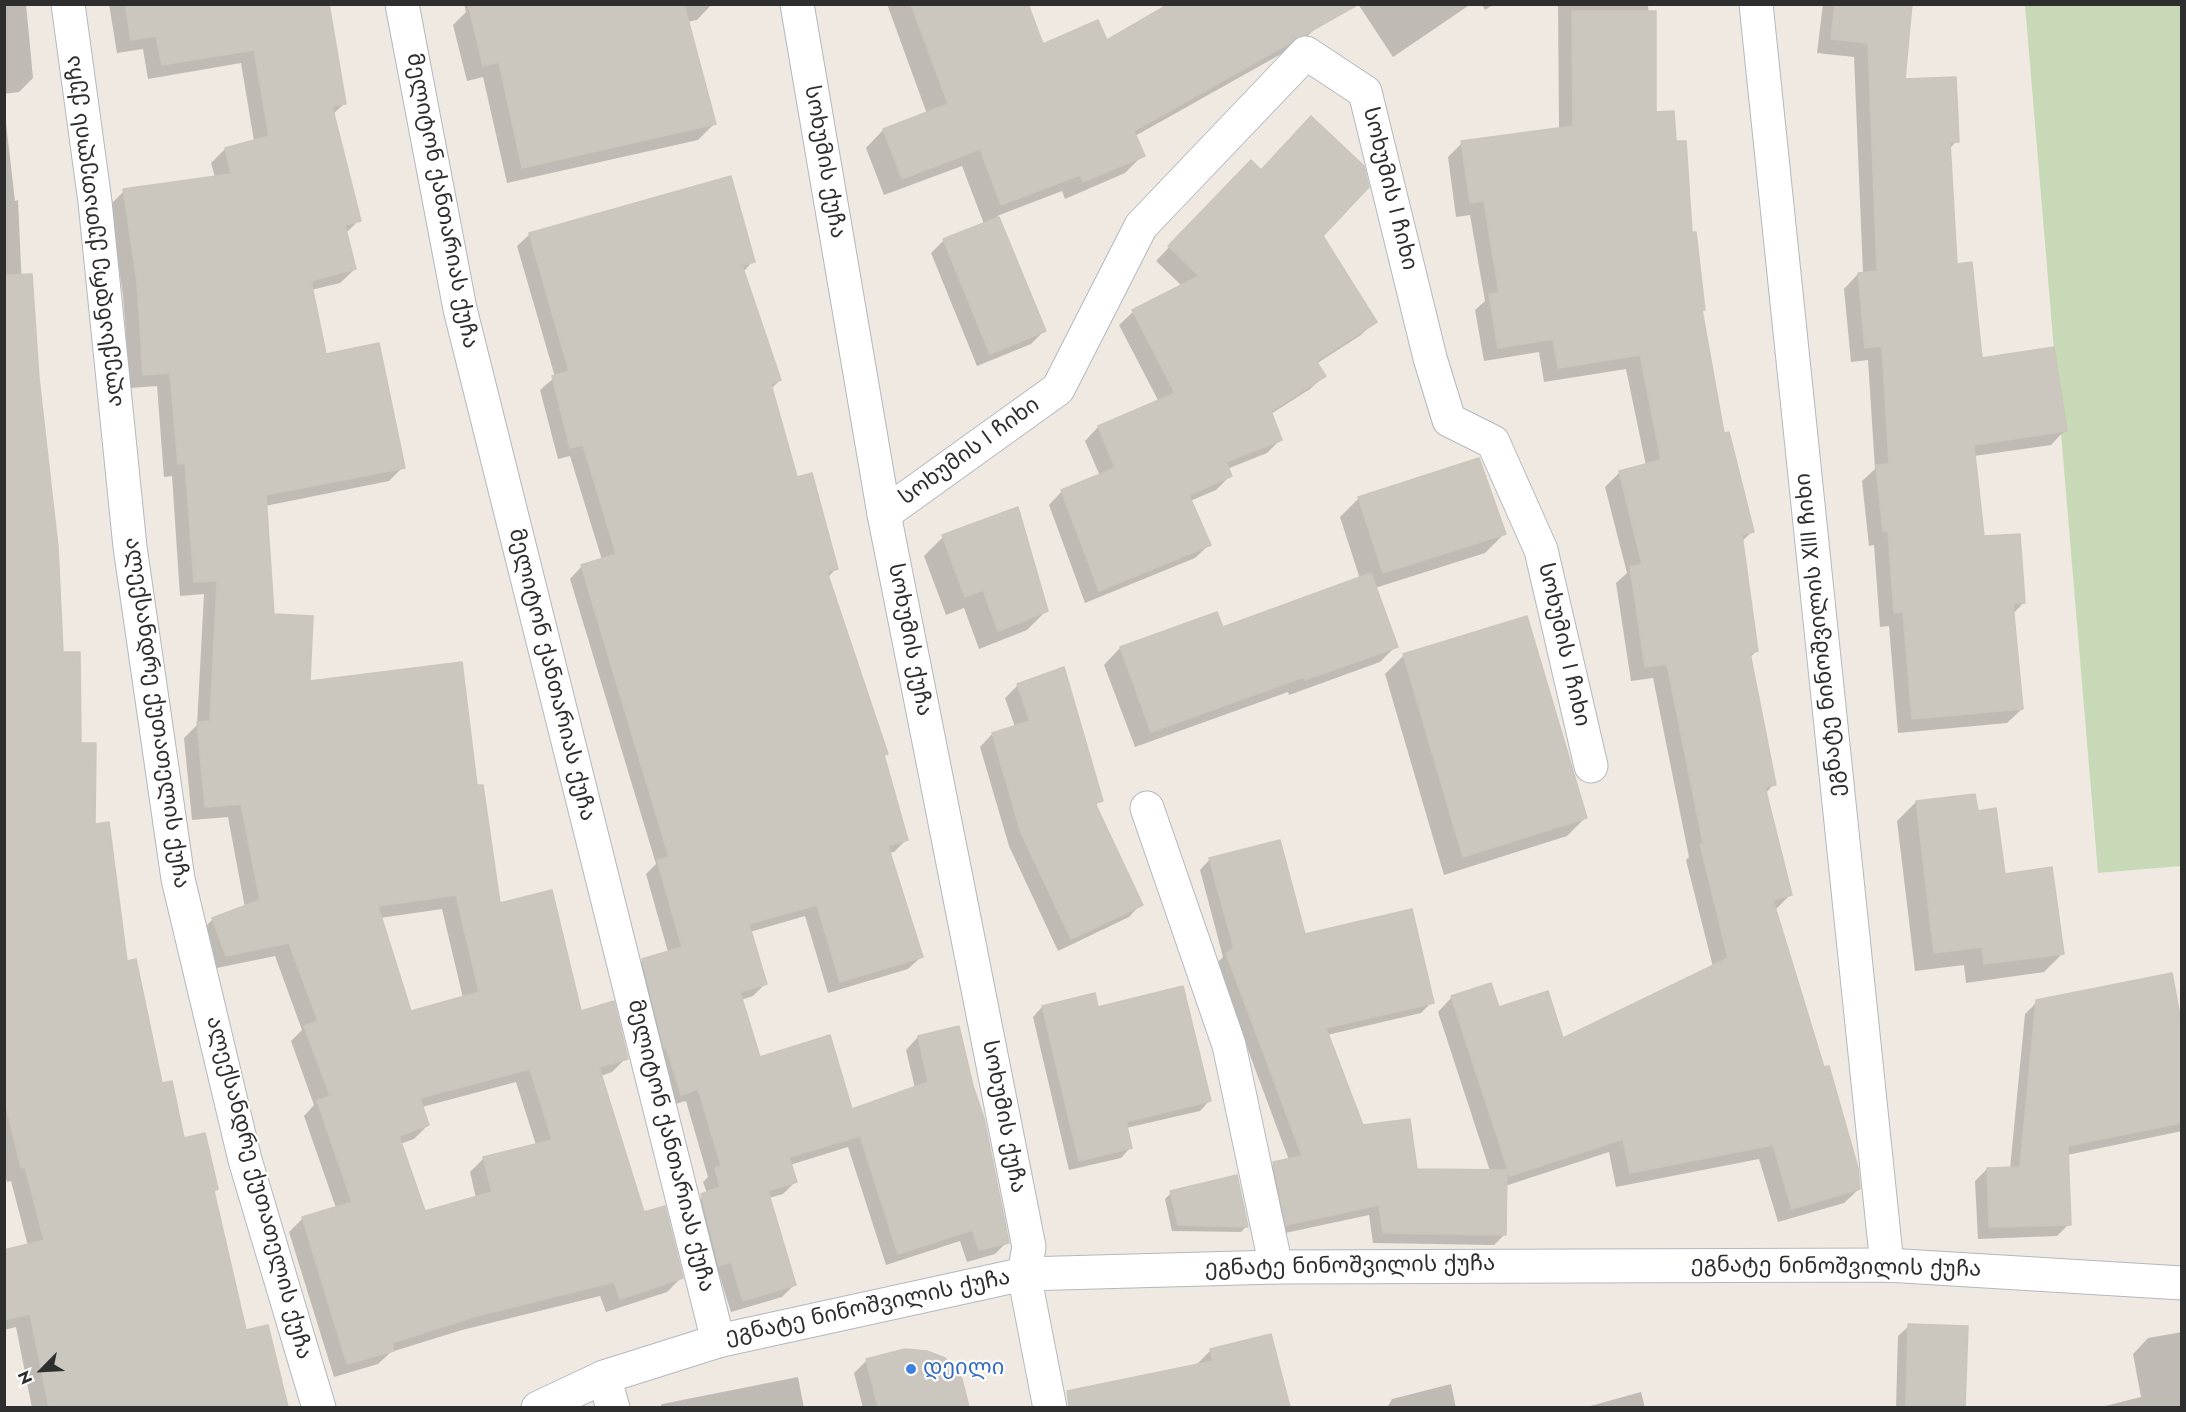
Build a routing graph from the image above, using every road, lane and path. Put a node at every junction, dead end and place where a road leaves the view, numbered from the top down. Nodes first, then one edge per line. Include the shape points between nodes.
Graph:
1 (68, 4) edge
2 (402, 4) edge
3 (797, 4) edge
4 (1756, 4) edge
5 (884, 514) junction
6 (1591, 766) dead end
7 (1148, 808) dead end
8 (1887, 1265) junction
9 (1276, 1267) junction
10 (1024, 1274) junction
11 (2181, 1283) edge
12 (718, 1341) junction
13 (608, 1392) edge
14 (319, 1407) edge
15 (538, 1407) edge
16 (1050, 1407) edge

1 - 14 street, ალექსანდრე ქუთათელის ქუჩა via 95,202 130,547 178,879 245,1160
2 - 12 street, მელიტონ ქანთარიას ქუჩა via 460,309
3 - 5 street, სოხუმის ქუჩა
4 - 8 street, ეგნატე ნინოშვილის XIII ჩიხი
5 - 6 street, სოხუმის I ჩიხი via 1058,389 1141,226 1306,52 1365,92 1430,358 1449,420 1493,442 1541,550
5 - 10 street, სოხუმის ქუჩა via 1029,1247
7 - 9 street via 1230,1044
8 - 9 street, ეგნატე ნინოშვილის ქუჩა
8 - 11 street, ეგნატე ნინოშვილის ქუჩა
9 - 10 street, ეგნატე ნინოშვილის ქუჩა
10 - 12 street, ეგნატე ნინოშვილის ქუჩა
10 - 16 street, სოხუმის ქუჩა
12 - 13 street, ეგნატე ნინოშვილის ქუჩა
13 - 15 street, ეგნატე ნინოშვილის ქუჩა

